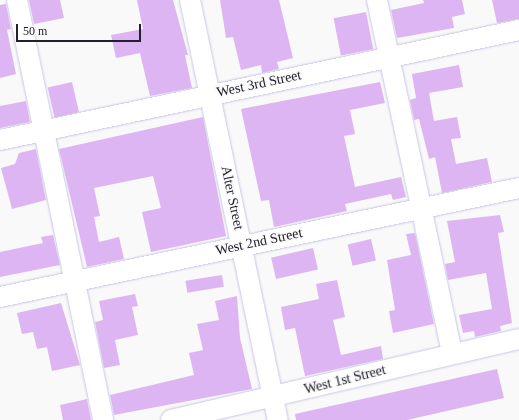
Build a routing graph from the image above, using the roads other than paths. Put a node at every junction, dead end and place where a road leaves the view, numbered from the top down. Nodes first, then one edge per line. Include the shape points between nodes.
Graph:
1 (17, 0) edge
2 (190, 0) edge
3 (377, 0) edge
4 (519, 30) edge
5 (389, 57) junction
6 (210, 95) junction
7 (45, 130) junction
8 (0, 140) edge
9 (519, 188) edge
10 (421, 208) junction
11 (242, 246) junction
12 (77, 281) junction
13 (0, 297) edge
14 (519, 339) edge
15 (452, 353) junction
16 (273, 397) junction
17 (103, 420) edge
18 (171, 420) edge
19 (278, 420) edge

1 - 7 street
2 - 6 street, Alter Street
3 - 5 street
4 - 5 street, West 3rd Street
5 - 6 street, West 3rd Street
5 - 10 street
6 - 7 street, West 3rd Street
6 - 11 street, Alter Street
7 - 8 street, West 3rd Street
7 - 12 street
9 - 10 street, West 2nd Street
10 - 11 street, West 2nd Street
10 - 15 street
11 - 12 street, West 2nd Street
11 - 16 street, Alter Street
12 - 13 street, West 2nd Street
12 - 17 street
14 - 15 street, West 1st Street
15 - 16 street, West 1st Street
16 - 18 street, West 1st Street
16 - 19 street, Alter Street

